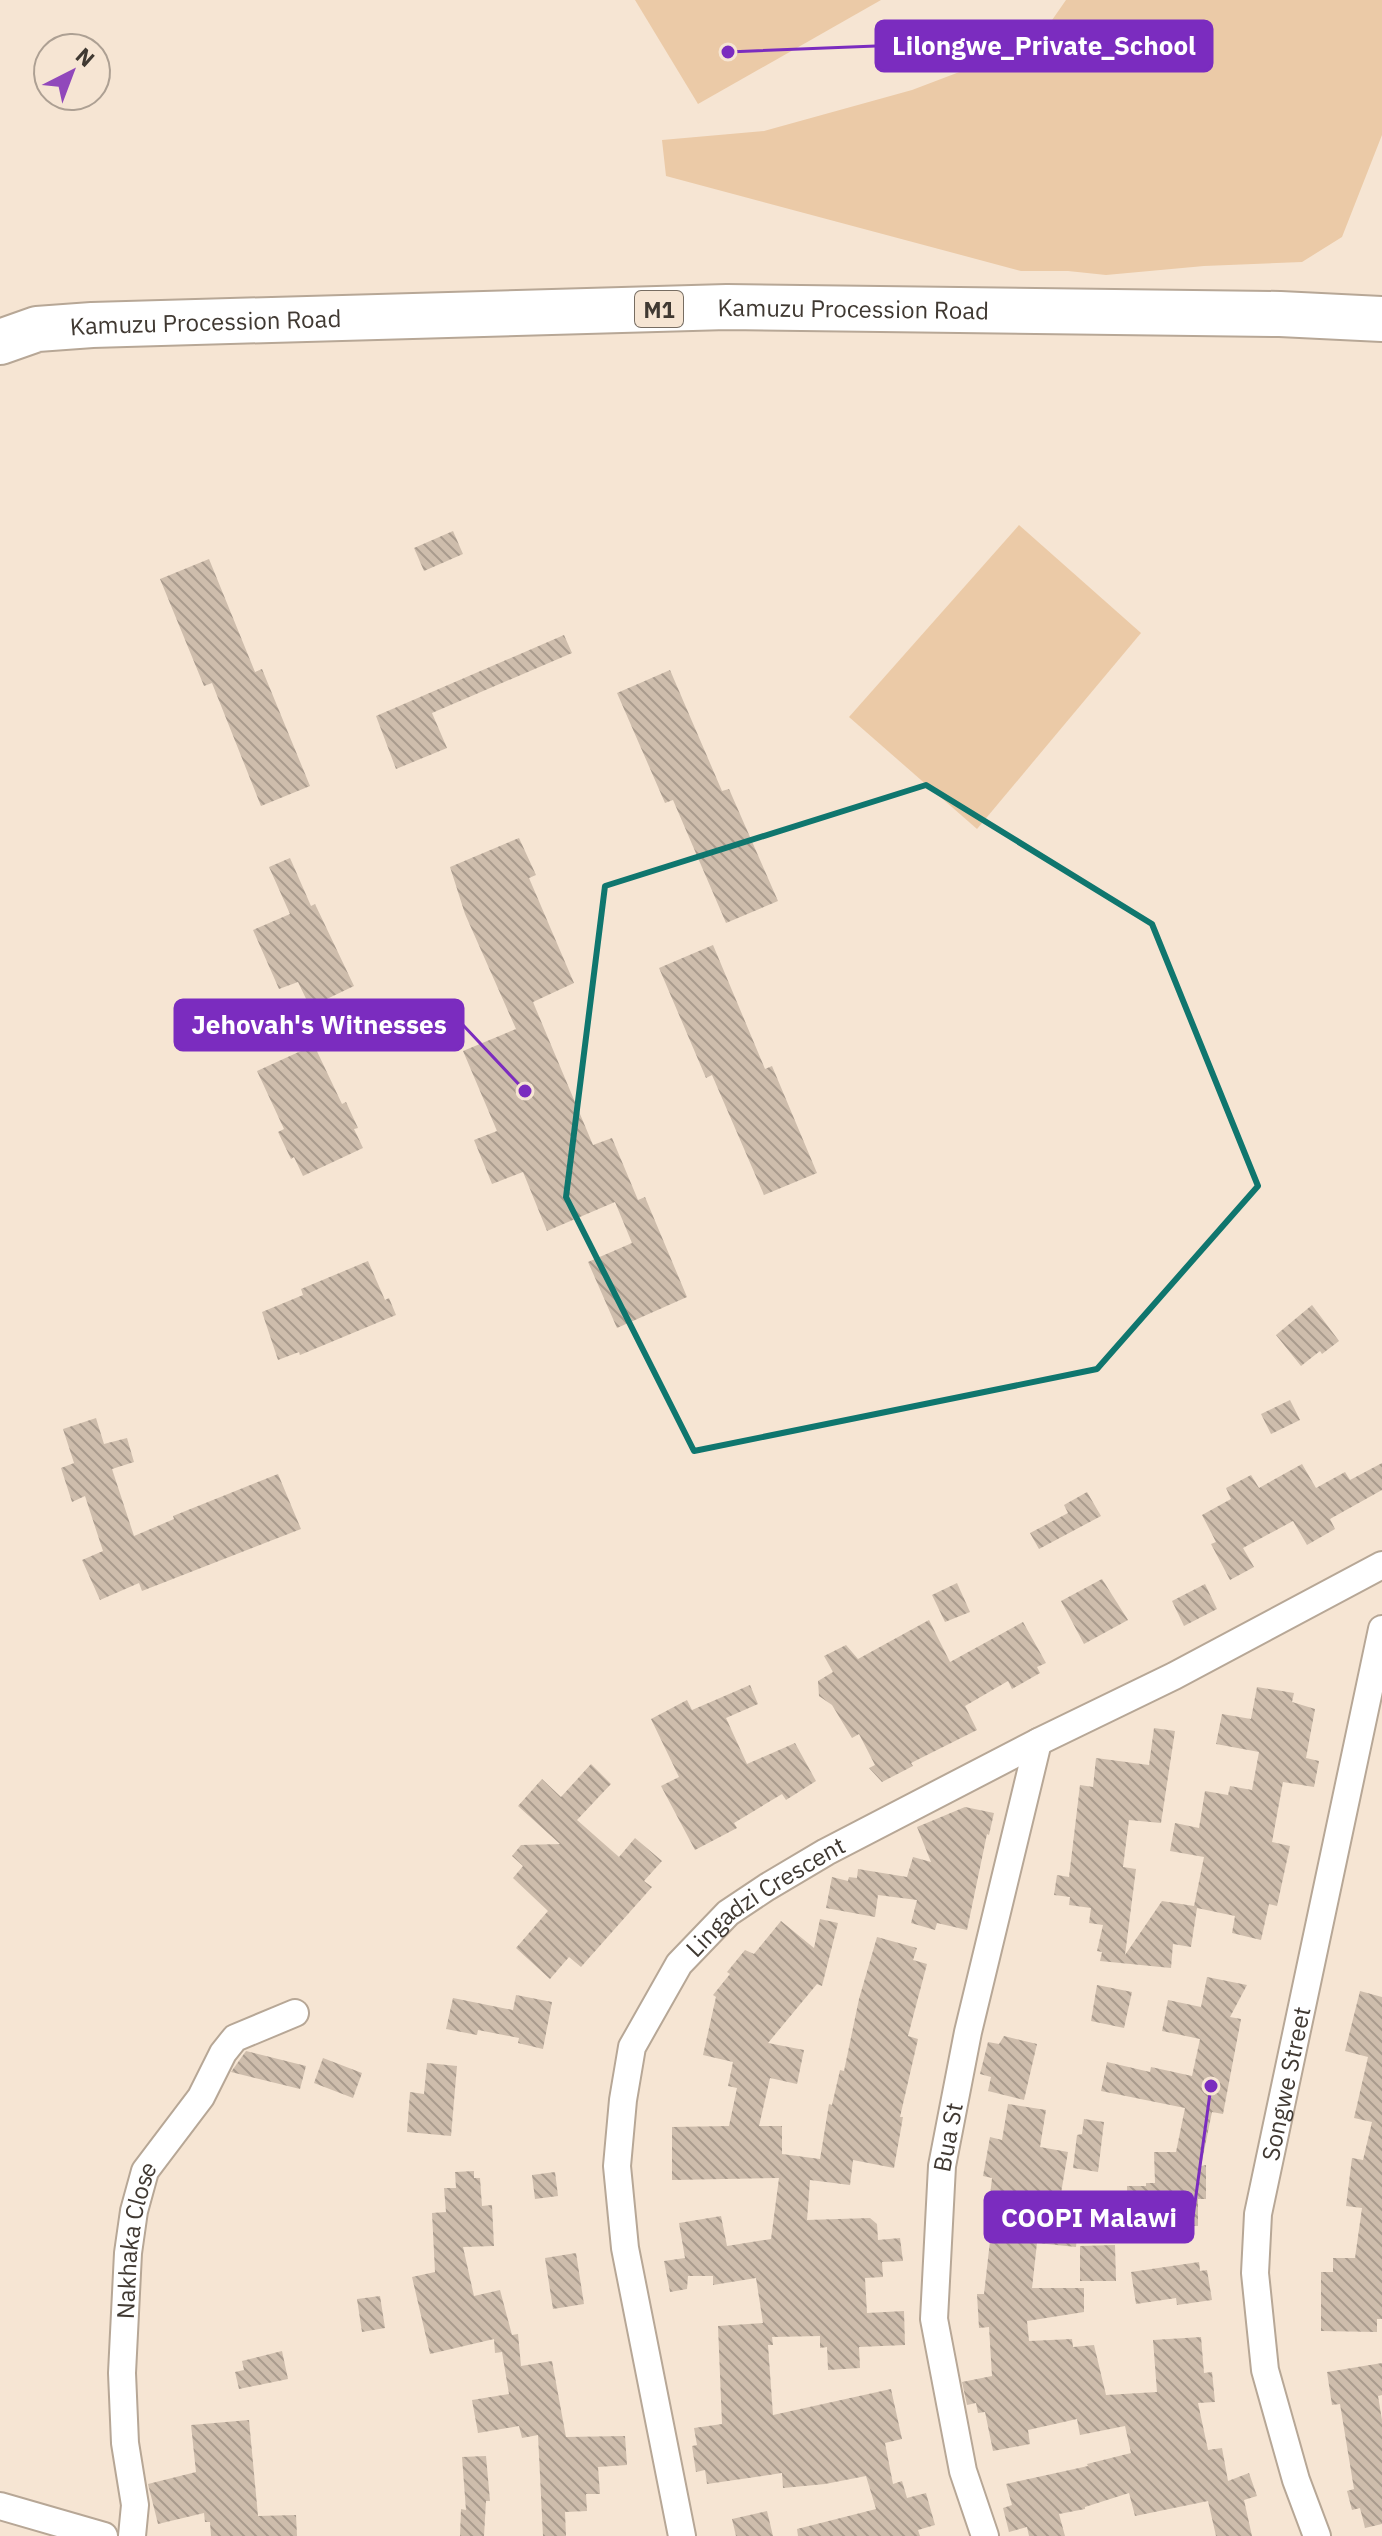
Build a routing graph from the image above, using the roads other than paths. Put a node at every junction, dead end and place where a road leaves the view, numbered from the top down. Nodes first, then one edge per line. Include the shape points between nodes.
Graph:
1 (1382, 319) edge
2 (12, 330) edge
3 (1382, 1565) edge
4 (1382, 1629) edge
5 (1038, 1742) junction
6 (295, 2013) dead end
7 (0, 2506) edge
8 (104, 2536) edge
9 (132, 2536) edge
10 (682, 2536) edge
11 (985, 2536) edge
12 (1317, 2536) edge

1 - 2 highway, Kamuzu Procession Road / M1 via 727,307
3 - 5 street, Lingadzi Crescent
4 - 12 street, Songwe Street via 1258,2214 1255,2273 1265,2370
5 - 10 street, Lingadzi Crescent via 853,1837 728,1913 679,1964 632,2047 617,2166 625,2248
5 - 11 street, Bua St via 968,2032 942,2166 934,2319 963,2471
6 - 9 street, Nakhaka Close via 235,2038 201,2097 145,2171 128,2253 122,2373 135,2505
7 - 8 street

